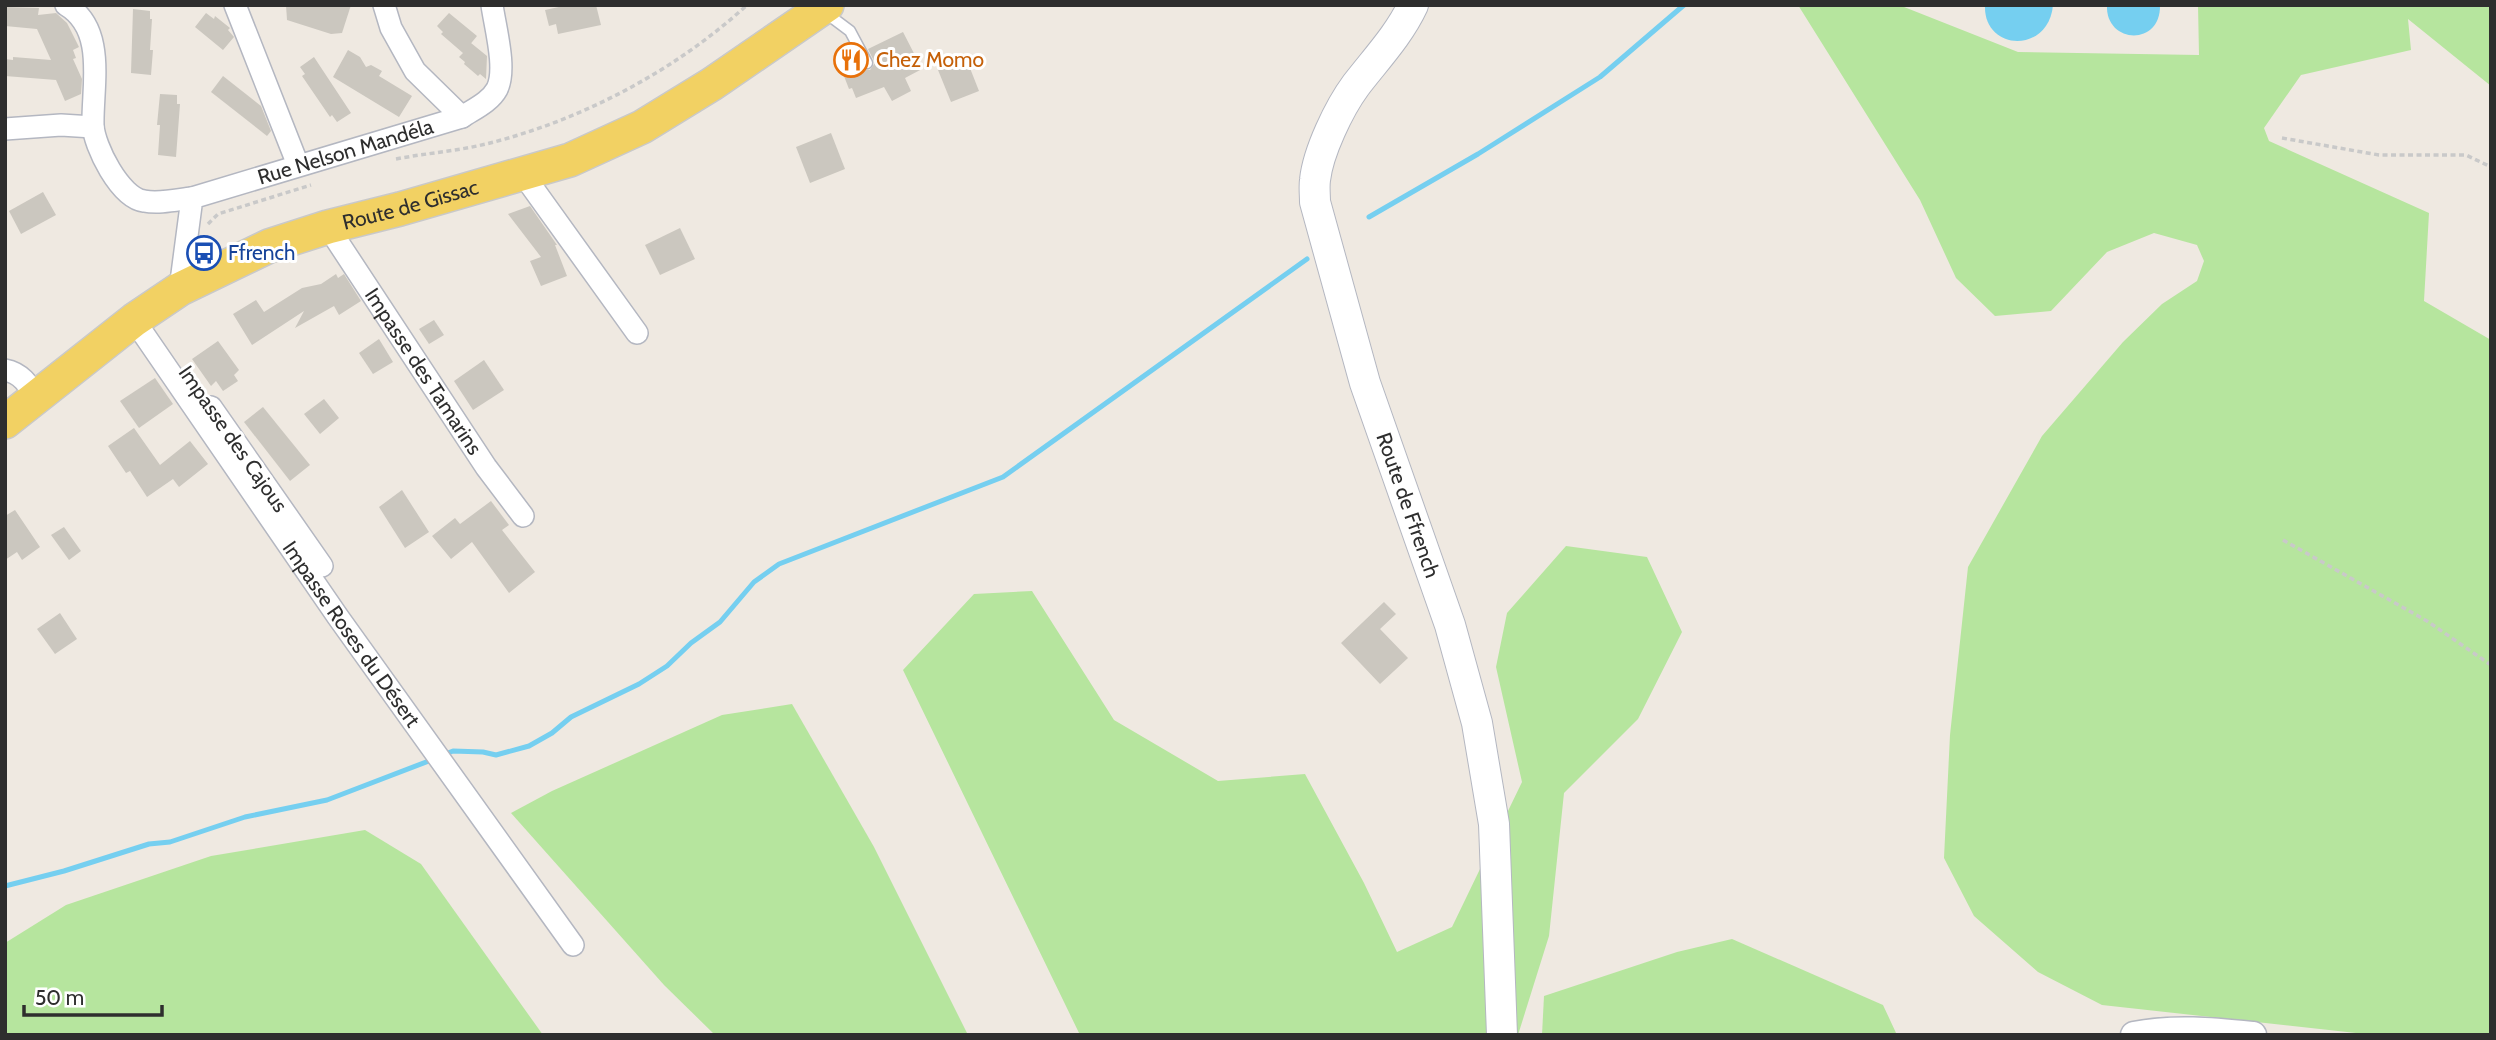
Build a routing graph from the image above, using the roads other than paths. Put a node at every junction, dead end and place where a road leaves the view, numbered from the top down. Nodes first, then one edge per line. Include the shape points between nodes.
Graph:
1 (66, 5) edge
2 (235, 5) edge
3 (384, 5) edge
4 (492, 5) edge
5 (1413, 5) edge
6 (824, 7) edge
7 (867, 63) dead end
8 (462, 117) junction
9 (93, 127) junction
10 (5, 129) edge
11 (298, 165) junction
12 (522, 173) junction
13 (192, 198) junction
14 (328, 226) junction
15 (180, 289) junction
16 (139, 317) junction
17 (637, 333) dead end
18 (5, 370) edge
19 (36, 397) junction
20 (5, 422) edge
21 (523, 516) dead end
22 (322, 566) dead end
23 (573, 945) dead end
24 (1502, 1035) edge
25 (2134, 1035) edge
26 (2253, 1035) edge

1 - 9 street via 84,23 94,51
2 - 11 street
3 - 8 street via 415,72
4 - 8 street, Rue Nelson Mandéla via 498,88
5 - 24 main road, Route de Ffrench via 1345,103 1320,157 1315,202 1365,383 1450,625 1477,723 1494,824
6 - 7 lane via 850,31
6 - 12 main road, Route de Gissac via 642,127 570,160
8 - 11 street, Rue Nelson Mandéla
9 - 10 street
9 - 13 street, Rue Nelson Mandéla via 120,187 130,195 142,201
11 - 13 street, Rue Nelson Mandéla
12 - 14 main road, Route de Gissac
12 - 17 street
13 - 15 street
14 - 15 main road, Route de Gissac via 269,246
14 - 21 street, Impasse des Tamarins
15 - 16 main road, Route de Gissac
16 - 19 main road, Route de Gissac
16 - 22 street, Impasse des Cajous
16 - 23 street, Impasse Roses du Désert via 338,617
18 - 19 street via 28,383
19 - 20 main road, Route de Gissac
25 - 26 street via 2156,1030

